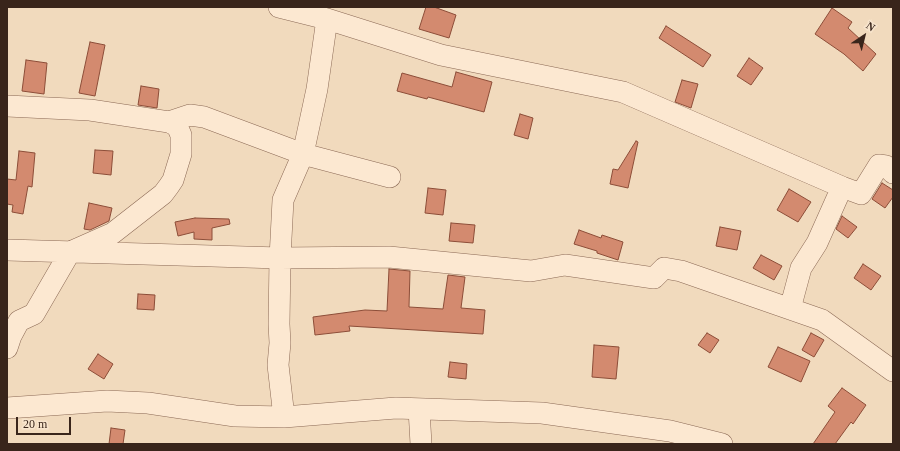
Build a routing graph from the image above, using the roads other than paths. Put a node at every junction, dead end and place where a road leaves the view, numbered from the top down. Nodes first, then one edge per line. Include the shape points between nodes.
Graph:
1 (279, 7) edge
2 (327, 19) junction
3 (7, 106) edge
4 (168, 122) junction
5 (303, 154) junction
6 (893, 173) edge
7 (390, 177) dead end
8 (842, 187) junction
9 (7, 250) edge
10 (70, 252) junction
11 (280, 258) junction
12 (790, 309) junction
13 (7, 348) edge
14 (893, 371) edge
15 (7, 408) edge
16 (419, 409) junction
17 (284, 417) junction
18 (421, 444) edge
19 (722, 444) edge

1 - 2 street
2 - 5 street via 317,89
2 - 8 street via 441,56 623,92
3 - 4 street via 90,110
4 - 5 street via 190,115 204,117
4 - 10 street via 177,126 181,134 181,154 170,186 113,233
5 - 7 street
5 - 11 street via 283,200
6 - 8 street via 886,166 878,165 861,194
8 - 12 street via 817,243 801,268
9 - 10 street
10 - 11 street
10 - 13 street via 34,314 19,321
11 - 12 street via 389,256 531,271 565,264 654,278 664,268 681,271
11 - 17 street via 278,365
12 - 14 street via 828,323
15 - 17 street via 114,402 148,403 235,416
16 - 17 street via 396,408
16 - 18 street
16 - 19 street via 542,413 670,431

